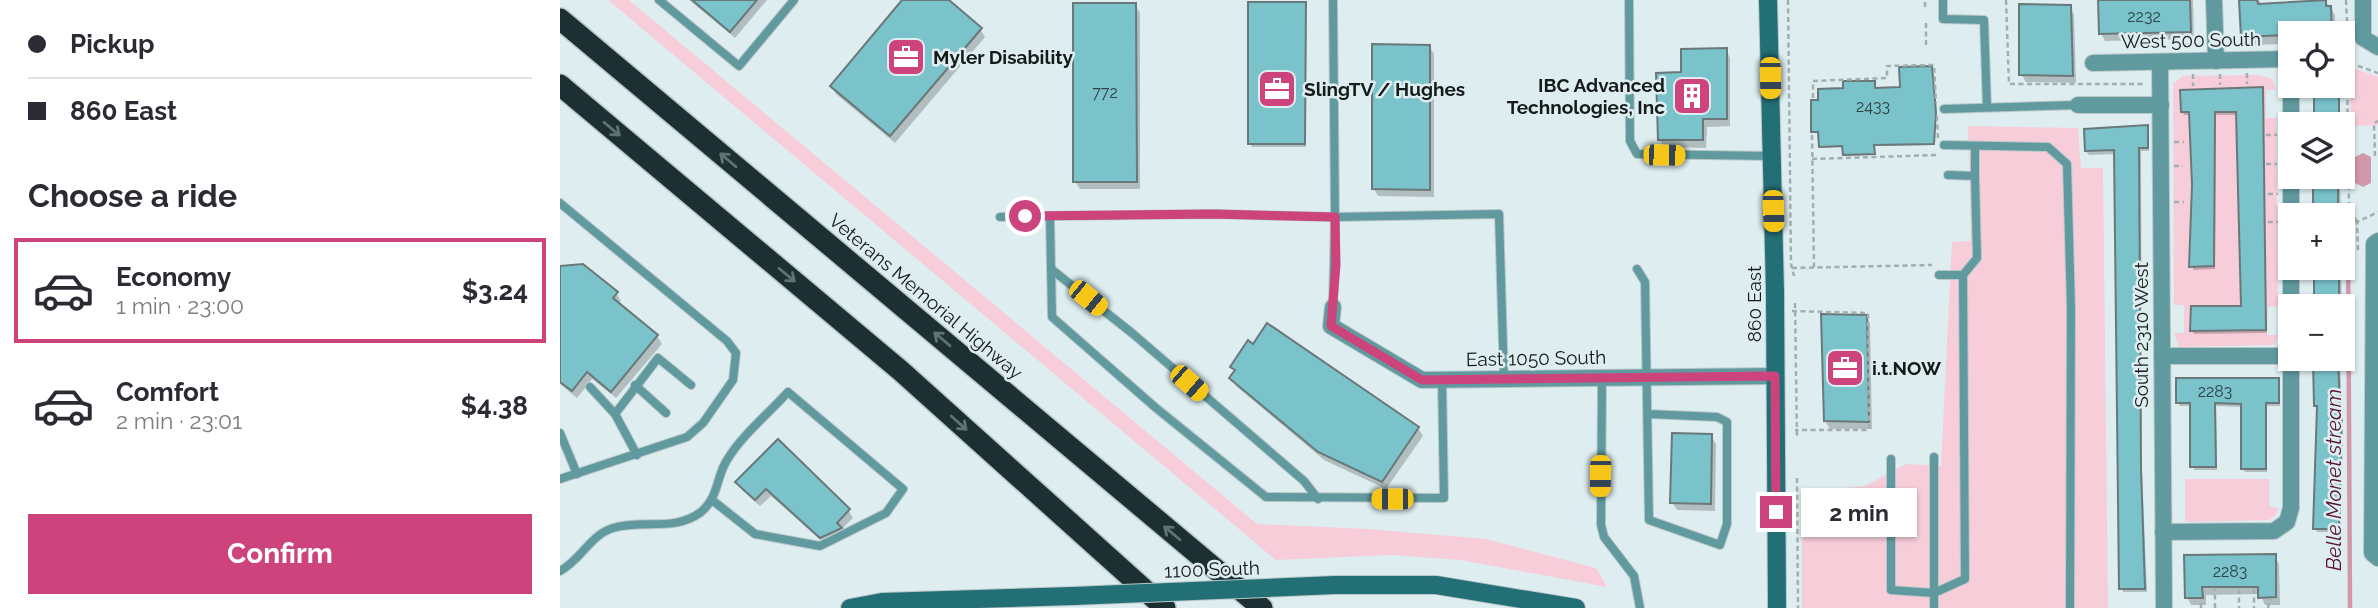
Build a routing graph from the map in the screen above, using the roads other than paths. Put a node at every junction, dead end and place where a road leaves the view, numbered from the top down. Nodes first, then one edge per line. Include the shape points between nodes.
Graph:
1 (659, 0) edge
2 (794, 0) edge
3 (1333, 0) edge
4 (1629, 0) edge
5 (1768, 0) edge
6 (1943, 0) edge
7 (2214, 0) edge
8 (2363, 0) edge
9 (560, 19) edge
10 (2378, 47) edge
11 (2278, 60) edge
12 (2160, 62) junction
13 (2093, 63) dead end
14 (2218, 67) junction
15 (560, 85) edge
16 (2291, 98) edge
17 (2078, 105) joint
18 (2161, 105) junction
19 (1940, 106) road end
20 (1987, 107) junction
21 (1941, 143) road end
22 (1975, 147) junction
23 (1772, 156) junction
24 (1948, 174) dead end
25 (1975, 176) junction
26 (560, 202) edge
27 (1050, 216) junction
28 (1000, 217) dead end
29 (1335, 217) junction
30 (2378, 242) edge
31 (1051, 269) junction
32 (1637, 269) dead end
33 (1939, 275) dead end
34 (1962, 275) junction
35 (2290, 294) edge
36 (2376, 299) edge
37 (1333, 307) joint
38 (2376, 348) edge
39 (2162, 356) junction
40 (2278, 356) edge
41 (2290, 371) edge
42 (1775, 376) junction
43 (1647, 378) junction
44 (1602, 379) junction
45 (1442, 380) junction
46 (1504, 380) junction
47 (635, 385) junction
48 (691, 386) dead end
49 (590, 387) dead end
50 (666, 413) dead end
51 (615, 414) junction
52 (1648, 414) junction
53 (560, 433) edge
54 (637, 455) junction
55 (1934, 457) dead end
56 (1891, 459) dead end
57 (577, 474) junction
58 (560, 479) edge
59 (1318, 499) junction
60 (712, 500) junction
61 (2164, 532) junction
62 (2378, 558) edge
63 (560, 571) edge
64 (1934, 593) junction
65 (850, 608) edge
66 (1165, 608) edge
67 (1262, 608) edge
68 (1576, 608) edge
69 (1640, 608) edge
70 (1777, 608) edge
71 (1934, 608) edge
72 (2070, 608) edge
73 (2164, 608) edge

1 - 2 lane via 739,66
3 - 29 lane
4 - 23 lane via 1630,141 1637,154
5 - 23 street, 860 East
6 - 20 lane via 1944,19 1984,20
7 - 14 street
8 - 10 street via 2363,38
67 -> 9 highway, Veterans Memorial Highway
11 - 14 street, West 500 South
12 - 13 street, West 500 South
12 - 14 street, West 500 South
12 - 18 street, South 2310 West
15 -> 66 highway via 901,371
16 - 35 street
17 - 18 street
17 - 20 lane
18 - 39 street, South 2310 West
19 - 20 lane
21 - 22 lane
22 - 25 lane
22 - 72 lane via 2048,147 2067,163
23 - 42 street, 860 East
24 - 25 lane
25 - 34 lane via 1977,258
26 - 54 lane via 736,353 733,380 703,424 687,437
27 - 28 lane
27 - 29 lane
27 - 31 lane
29 - 37 lane
29 - 46 lane via 1499,214
30 - 36 street via 2374,244
31 - 59 lane via 1163,359 1304,481
31 - 59 lane via 1052,317 1156,408 1266,498
32 - 43 lane via 1645,282
33 - 34 lane
34 - 64 lane via 1965,579
36 - 38 street
37 - 45 street, East 1050 South via 1331,326 1422,380
38 - 62 street via 2372,552
39 - 40 street
39 - 61 street, South 2310 West
41 - 61 street via 2291,509 2287,522 2274,531
42 - 43 street, East 1050 South
42 - 70 street, 860 East
43 - 44 street, East 1050 South
43 - 52 lane
44 - 46 street, East 1050 South
44 - 69 lane via 1601,525 1604,537 1634,576
45 - 46 street, East 1050 South
45 - 59 lane via 1444,498
47 - 48 lane via 658,358
47 - 50 lane
47 - 51 lane
49 - 51 lane
51 - 54 lane
52 - 52 lane via 1648,520 1720,545 1727,524 1727,422 1717,417
53 - 57 lane
54 - 57 lane
55 - 64 lane
56 - 64 lane via 1891,590
57 - 58 lane
60 - 60 lane via 726,461 788,392 903,489 886,513 820,547 755,534
60 - 63 lane via 677,524 610,529 596,536 575,563
61 - 73 street, South 2310 West
64 - 71 lane
65 - 68 street, 1100 South, bridge via 883,602 1436,585

